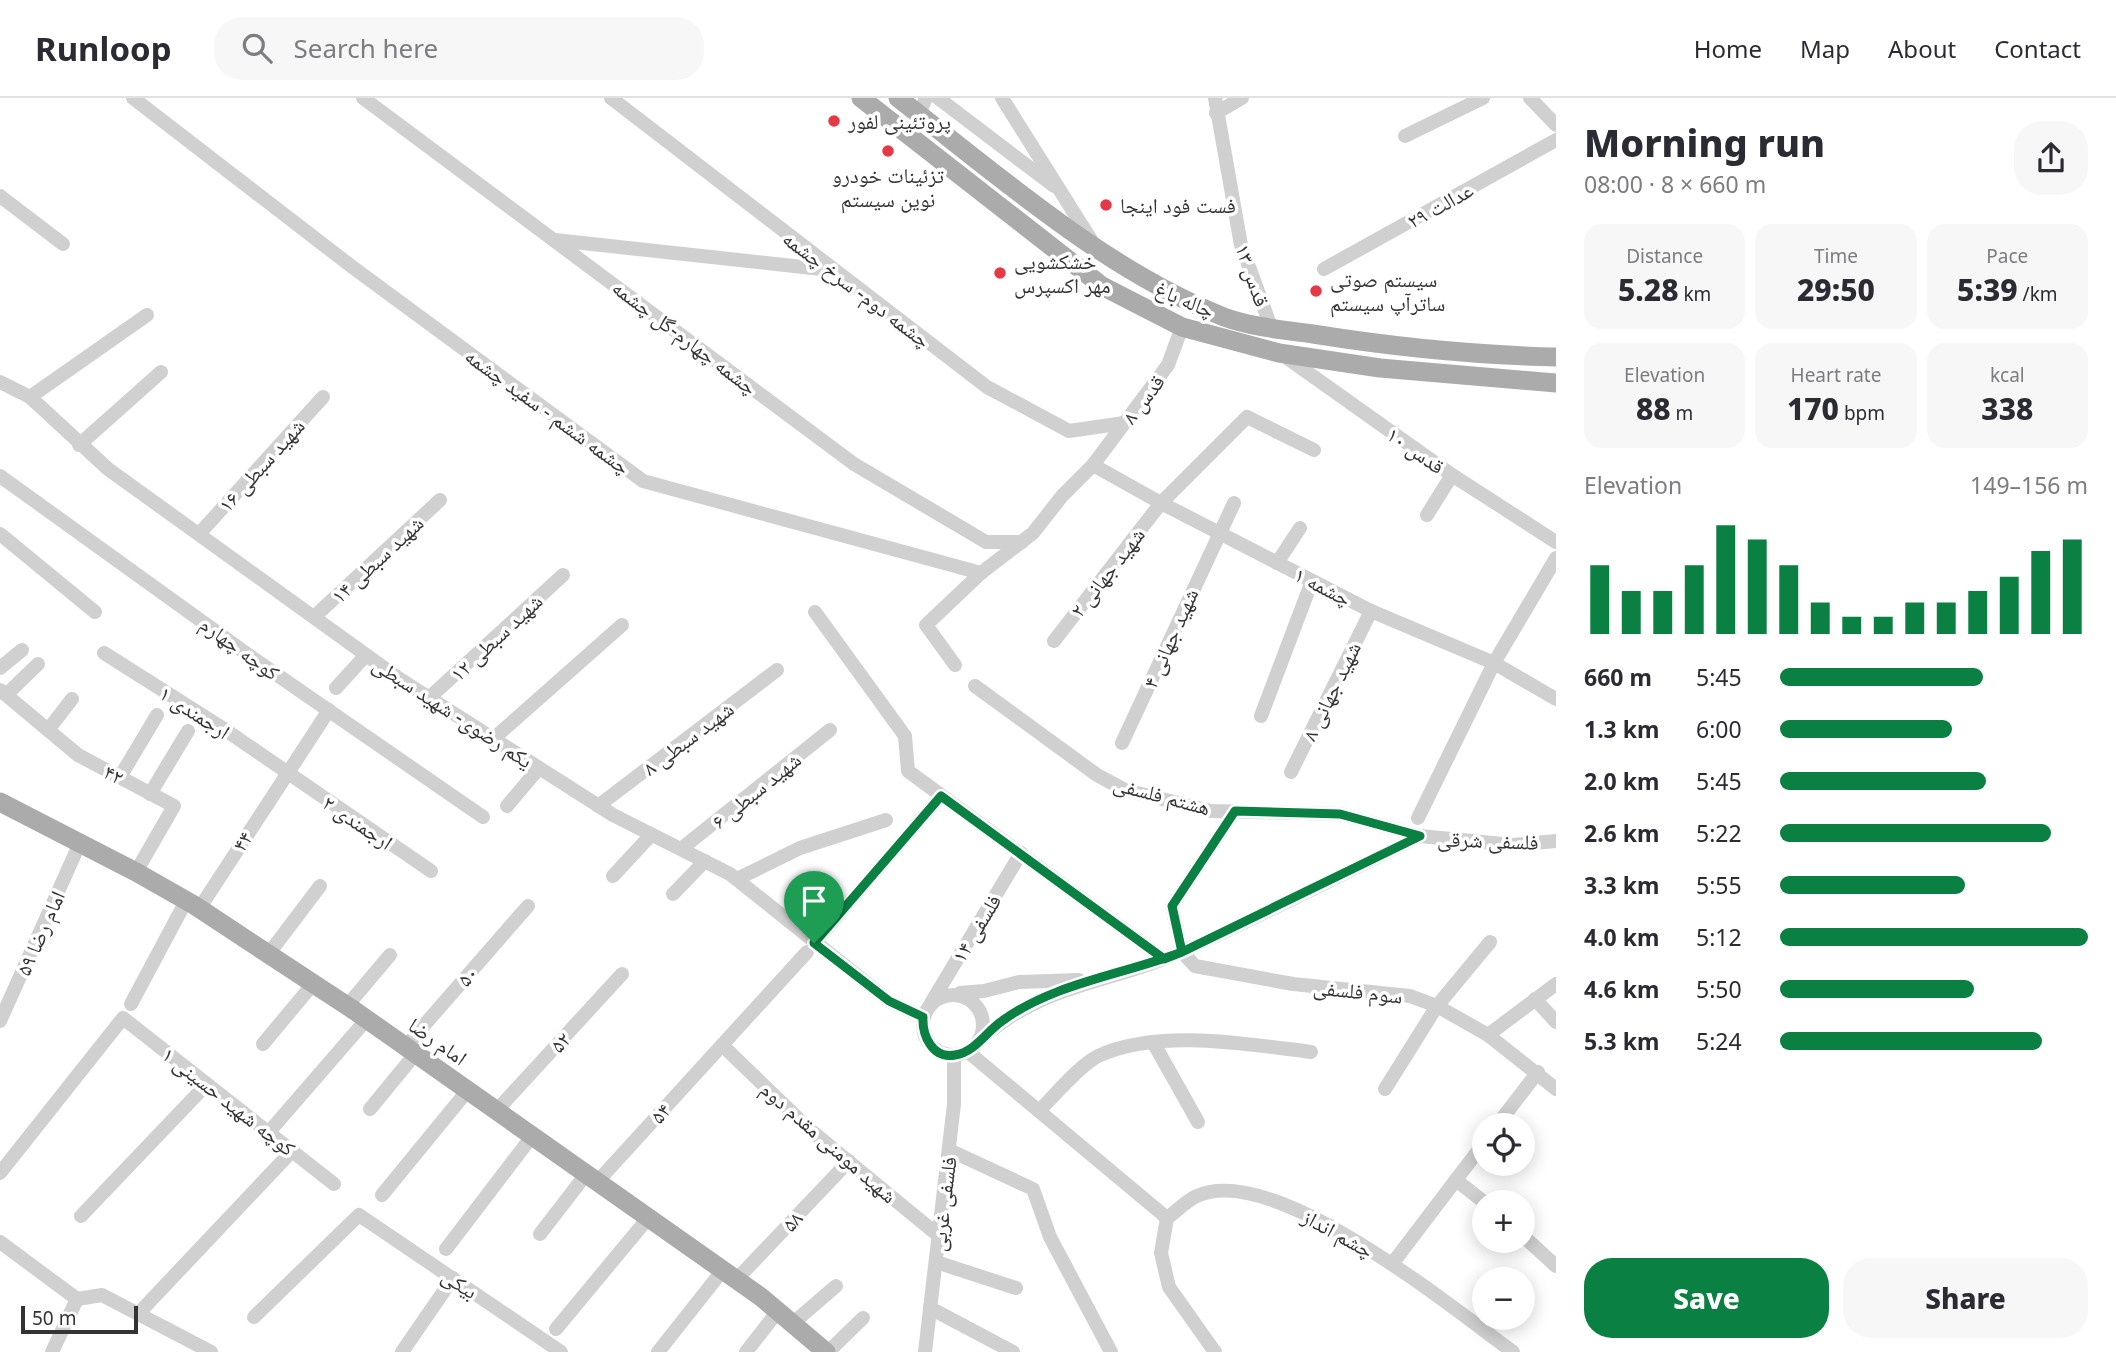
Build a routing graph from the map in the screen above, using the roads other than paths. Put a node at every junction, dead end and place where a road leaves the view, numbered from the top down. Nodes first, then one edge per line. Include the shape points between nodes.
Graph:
1 (133, 98) edge
2 (363, 98) edge
3 (611, 98) edge
4 (861, 98) edge
5 (898, 98) edge
6 (938, 98) edge
7 (1002, 98) edge
8 (1215, 98) edge
9 (1242, 98) edge
10 (1483, 98) edge
11 (1530, 98) edge
12 (922, 106) edge
13 (1216, 113) junction
14 (1556, 125) edge
15 (1405, 136) dead end
16 (1556, 140) edge
17 (1063, 193) junction
18 (0, 196) edge
19 (553, 240) junction
20 (63, 244) dead end
21 (1093, 245) junction
22 (832, 270) junction
23 (1324, 270) dead end
24 (147, 315) dead end
25 (1182, 327) junction
26 (1271, 327) junction
27 (1279, 353) junction
28 (1556, 357) edge
29 (161, 372) dead end
30 (0, 382) edge
31 (1556, 383) edge
32 (30, 397) junction
33 (323, 397) dead end
34 (1124, 423) junction
35 (79, 445) junction
36 (1314, 450) dead end
37 (1093, 465) junction
38 (1452, 475) junction
39 (0, 476) edge
40 (440, 500) dead end
41 (1161, 503) junction
42 (1234, 503) dead end
43 (1427, 515) dead end
44 (1300, 528) dead end
45 (1218, 533) junction
46 (0, 534) edge
47 (198, 534) junction
48 (1022, 542) junction
49 (1556, 542) edge
50 (1556, 558) edge
51 (1277, 563) junction
52 (981, 573) junction
53 (563, 575) dead end
54 (1312, 581) junction
55 (1371, 611) junction
56 (95, 612) dead end
57 (815, 612) dead end
58 (314, 617) junction
59 (622, 625) dead end
60 (1054, 640) dead end
61 (22, 650) dead end
62 (104, 653) dead end
63 (366, 655) junction
64 (1494, 663) junction
65 (38, 664) dead end
66 (955, 665) dead end
67 (0, 668) edge
68 (777, 670) dead end
69 (975, 686) dead end
70 (337, 688) dead end
71 (3, 693) edge
72 (429, 698) junction
73 (72, 699) dead end
74 (1556, 699) edge
75 (329, 709) junction
76 (157, 715) dead end
77 (1261, 716) dead end
78 (48, 730) junction
79 (830, 730) dead end
80 (188, 732) dead end
81 (493, 739) junction
82 (1122, 743) dead end
83 (539, 768) junction
84 (285, 772) junction
85 (1291, 772) dead end
86 (120, 777) junction
87 (150, 793) junction
88 (941, 796) junction
89 (0, 802) edge
90 (507, 806) dead end
91 (598, 806) junction
92 (1235, 811) junction
93 (483, 817) dead end
94 (1418, 818) dead end
95 (886, 820) dead end
96 (650, 835) junction
97 (1420, 836) junction
98 (1556, 841) edge
99 (79, 845) junction
100 (681, 849) junction
101 (1021, 853) junction
102 (705, 861) junction
103 (430, 871) dead end
104 (136, 872) junction
105 (612, 876) dead end
106 (737, 879) junction
107 (320, 886) dead end
108 (673, 894) dead end
109 (192, 905) junction
110 (528, 906) dead end
111 (1490, 942) dead end
112 (810, 948) junction
113 (1182, 952) junction
114 (390, 955) dead end
115 (267, 956) junction
116 (1164, 959) junction
117 (622, 974) dead end
118 (1090, 980) junction
119 (313, 984) junction
120 (1556, 984) edge
121 (951, 994) junction
122 (1535, 999) junction
123 (931, 1003) junction
124 (131, 1004) dead end
125 (347, 1006) junction
126 (1437, 1006) junction
127 (923, 1017) junction
128 (367, 1019) junction
129 (0, 1021) edge
130 (1556, 1022) edge
131 (1488, 1035) junction
132 (980, 1040) junction
133 (1153, 1042) junction
134 (263, 1044) dead end
135 (722, 1045) junction
136 (411, 1050) junction
137 (1311, 1052) dead end
138 (960, 1053) junction
139 (1538, 1072) junction
140 (207, 1084) junction
141 (1385, 1089) dead end
142 (1556, 1089) edge
143 (468, 1090) junction
144 (370, 1109) dead end
145 (497, 1110) junction
146 (1039, 1111) junction
147 (1506, 1113) edge
148 (1198, 1122) dead end
149 (269, 1132) junction
150 (533, 1135) junction
151 (293, 1150) junction
152 (949, 1150) junction
153 (1472, 1159) edge
154 (849, 1161) junction
155 (0, 1173) edge
156 (593, 1177) junction
157 (1456, 1180) junction
158 (334, 1184) dead end
159 (1472, 1193) edge
160 (382, 1195) dead end
161 (81, 1216) dead end
162 (649, 1217) junction
163 (1167, 1218) junction
164 (540, 1234) dead end
165 (939, 1236) junction
166 (0, 1242) edge
167 (1535, 1247) edge
168 (446, 1249) dead end
169 (936, 1262) junction
170 (1392, 1264) junction
171 (1556, 1266) edge
172 (730, 1275) junction
173 (453, 1278) junction
174 (836, 1286) dead end
175 (1016, 1288) dead end
176 (77, 1299) junction
177 (930, 1308) junction
178 (138, 1314) junction
179 (254, 1317) dead end
180 (785, 1317) junction
181 (863, 1318) dead end
182 (556, 1329) dead end
183 (821, 1350) edge
184 (51, 1352) edge
185 (211, 1352) edge
186 (402, 1352) edge
187 (561, 1352) edge
188 (658, 1352) edge
189 (746, 1352) edge
190 (925, 1352) edge
191 (1013, 1352) edge
192 (1111, 1352) edge
193 (1215, 1352) edge
194 (1513, 1352) edge

1 - 52 street, چشمه ششم - سفید چشمه via 643,481
2 - 19 street, چشمه چهارم-گل چشمه
3 - 22 street, چشمه دوم- سرخ چشمه
4 - 25 main road, چاله باغ via 1101,285
5 - 12 main road, چاله باغ
6 - 17 street
7 - 17 street
8 - 13 street, قدس ۱۳
9 - 13 street
10 - 15 street
11 - 14 street
12 - 21 main road, چاله باغ via 1031,202
13 - 26 street, قدس ۱۳ via 1241,245
16 - 23 street, عدالت ۲۹
17 - 21 street
18 - 20 street
19 - 22 street
19 - 48 street, چشمه چهارم-گل چشمه via 854,464 986,542
21 - 26 main road, چاله باغ via 1225,318
22 - 34 street, چشمه دوم- سرخ چشمه via 987,387 1069,431
24 - 32 street
25 - 27 main road, چاله باغ
25 - 34 street, قدس ۸ via 1168,365
26 - 28 main road, چاله باغ via 1383,345
27 - 31 main road, چاله باغ via 1380,368
27 - 38 street, قدس ۱۰
29 - 35 street
30 - 32 street, یکم رضوی- شهید سبطی
32 - 35 street, یکم رضوی- شهید سبطی
33 - 47 street, شهید سبطی ۱۶
34 - 37 street, قدس ۸
35 - 47 street, یکم رضوی- شهید سبطی
36 - 41 street, ۲ شهید جهانی via 1247,417
37 - 41 street, چشمه ۱
37 - 48 street, قدس ۸
38 - 43 street
38 - 49 street, قدس ۱۰
39 - 75 street, کوچه چهارم
40 - 58 street, شهید سبطی ۱۴
41 - 45 street, چشمه ۱
41 - 60 street, ۲ شهید جهانی
42 - 45 street, ۴ شهید جهانی
44 - 51 street
45 - 51 street, چشمه ۱
45 - 82 street, ۴ شهید جهانی
46 - 56 street
47 - 58 street, یکم رضوی- شهید سبطی
48 - 52 street
50 - 64 street
51 - 54 street, چشمه ۱
52 - 66 street via 926,625
53 - 72 street, ۱۲ شهید سبطی
54 - 55 street, چشمه ۱
54 - 77 street
55 - 64 street, چشمه ۱
55 - 85 street, ۸ شهید جهانی
57 - 88 street via 905,736 908,771
58 - 63 street, یکم رضوی- شهید سبطی
59 - 81 street
61 - 67 street
62 - 84 street, ۱ ارجمندی
63 - 70 street
63 - 72 street, یکم رضوی- شهید سبطی
64 - 74 street, چشمه ۱
64 - 94 street
65 - 71 street
68 - 91 street, ۸ شهید سبطی
69 - 92 street, هشتم فلسفی via 1055,747 1125,790 1211,811
71 - 78 street, ۴۲
72 - 81 street, یکم رضوی- شهید سبطی
73 - 78 street
75 - 84 street, ۴۴
75 - 93 street, کوچه چهارم
76 - 86 street
78 - 86 street, ۴۲ via 78,755
79 - 100 street, ۶ شهید سبطی
80 - 87 street
81 - 83 street, یکم رضوی- شهید سبطی
83 - 90 street
83 - 91 street, یکم رضوی- شهید سبطی
84 - 103 street, ۲ ارجمندی
84 - 109 street, ۴۴
86 - 87 street, ۴۲
87 - 104 street, ۴۲ via 174,806
88 - 101 street
88 - 112 street, ۵۴
89 - 99 main road, امام رضا
91 - 96 street, یکم رضوی- شهید سبطی
92 - 97 street, هشتم فلسفی via 1340,814
92 - 113 street via 1172,906
95 - 106 street via 800,848
96 - 100 street, یکم رضوی- شهید سبطی
96 - 105 street
97 - 98 street, فلسفی شرقی via 1513,845
97 - 113 street
99 - 104 main road, امام رضا
99 - 129 street, ۵۹ امام رضا
100 - 102 street, یکم رضوی- شهید سبطی
101 - 116 street
101 - 123 street, ۱۴ فلسفی
102 - 106 street, یکم رضوی- شهید سبطی
102 - 108 street
104 - 109 main road, امام رضا
106 - 112 street, یکم رضوی- شهید سبطی
107 - 115 street
109 - 115 main road, امام رضا
109 - 124 street, ۴۴
110 - 136 street, ۵۰
111 - 126 street
112 - 127 street, یکم رضوی- شهید سبطی via 889,1001
112 - 135 street, ۵۴
113 - 116 street
113 - 126 street, سوم فلسفی via 1195,966 1293,985 1410,996
114 - 125 street
115 - 119 main road, امام رضا
116 - 118 street
117 - 145 street, ۵۲
118 - 121 street via 1019,982
118 - 132 street via 1033,1002
119 - 125 main road, امام رضا
119 - 134 street
120 - 122 street
121 - 123 street
121 - 132 street via 971,1000 980,1010 984,1023
122 - 130 street
122 - 131 street
123 - 127 street
125 - 128 main road, امام رضا
126 - 131 street, سوم فلسفی
126 - 141 street
127 - 138 street via 922,1032 930,1046 941,1054
128 - 136 main road, امام رضا
128 - 149 street
131 - 139 street, سوم فلسفی
132 - 138 street
133 - 137 street via 1237,1043
133 - 146 street via 1097,1056
133 - 148 street
135 - 154 street, شهید مومنی مقدم دوم
135 - 156 street, ۵۴
136 - 143 main road, امام رضا
136 - 144 street, ۵۰
138 - 146 street
138 - 152 street, فلسفی غربی
139 - 142 street, سوم فلسفی
139 - 147 street
140 - 149 street, کوچه شهید حسینی ۱
140 - 155 street, کوچه شهید حسینی ۱ via 123,1018
140 - 161 street
143 - 145 main road, امام رضا
143 - 160 street
145 - 150 main road, امام رضا
146 - 163 street
149 - 151 street, کوچه شهید حسینی ۱
150 - 156 main road, امام رضا
150 - 168 street
151 - 158 street, کوچه شهید حسینی ۱
151 - 178 street
152 - 165 street, فلسفی غربی
152 - 192 street via 1032,1189 1050,1237
153 - 157 street
154 - 165 street, شهید مومنی مقدم دوم
154 - 172 street, ۵۸
156 - 162 main road, امام رضا
156 - 164 street, ۵۴
157 - 159 street
157 - 170 street
162 - 172 main road, امام رضا
162 - 182 street
163 - 170 street, چشم انداز via 1198,1195 1235,1191 1301,1210
163 - 193 street via 1161,1254 1170,1287
165 - 169 street, فلسفی غربی
166 - 176 street
167 - 171 street
169 - 175 street
169 - 177 street, فلسفی غربی
170 - 194 street, چشم انداز
172 - 180 main road, امام رضا
172 - 188 street, ۵۸
173 - 179 street, بیکی via 359,1215
173 - 186 street
173 - 187 street, بیکی
174 - 180 street
176 - 178 street via 102,1295
176 - 184 street
177 - 190 street, فلسفی غربی
177 - 191 street
178 - 185 street
180 - 183 main road, امام رضا
180 - 189 street
181 - 183 street

